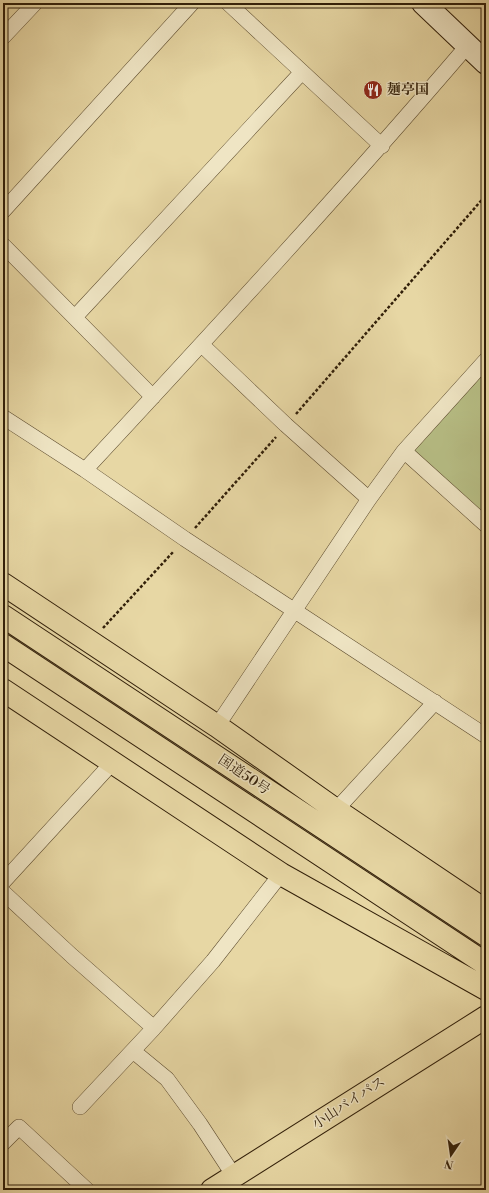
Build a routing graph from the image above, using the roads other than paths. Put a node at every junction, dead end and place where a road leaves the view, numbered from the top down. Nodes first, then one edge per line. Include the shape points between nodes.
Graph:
1 (35, 3) edge
2 (192, 3) edge
3 (228, 3) edge
4 (423, 3) edge
5 (3, 37) edge
6 (468, 45) junction
7 (486, 63) edge
8 (302, 72) junction
9 (382, 146) junction
10 (3, 211) edge
11 (3, 245) edge
12 (74, 317) junction
13 (202, 345) junction
14 (486, 360) edge
15 (153, 397) junction
16 (3, 417) edge
17 (404, 451) junction
18 (85, 470) junction
19 (369, 499) junction
20 (486, 525) edge
21 (3, 584) edge
22 (295, 610) junction
23 (3, 616) edge
24 (3, 645) edge
25 (3, 690) edge
26 (435, 702) junction
27 (217, 726) junction
28 (486, 736) edge
29 (113, 762) junction
30 (336, 810) junction
31 (281, 874) junction
32 (3, 882) edge
33 (3, 892) edge
34 (486, 912) edge
35 (486, 935) edge
36 (486, 964) edge
37 (486, 989) edge
38 (486, 1017) edge
39 (154, 1028) junction
40 (133, 1051) junction
41 (80, 1107) dead end
42 (3, 1143) edge
43 (234, 1176) junction
44 (87, 1190) edge
45 (212, 1190) edge

1 - 5 street
2 - 10 street
3 - 8 street
4 - 6 street
6 - 7 street
6 - 9 street
8 - 9 street
8 - 12 street
9 - 13 street
11 - 12 street
12 - 15 street
13 - 15 street
13 - 19 street
14 - 17 street
15 - 18 street
16 - 18 street
17 - 19 street
17 - 20 street
18 - 22 street
19 - 22 street
21 - 27 highway
22 - 26 street
22 - 27 street
23 - 35 highway, 国道50号
24 - 36 highway, 国道50号
25 - 29 highway
26 - 28 street
26 - 30 street
27 - 30 highway
29 - 31 highway
29 - 32 street
30 - 34 highway
31 - 37 highway
31 - 39 street via 213,961
33 - 39 street
38 - 43 highway, 小山バイパス
39 - 40 street
40 - 41 street
40 - 43 street via 167,1079
42 - 44 street via 19,1127
43 - 45 highway, 小山バイパス

